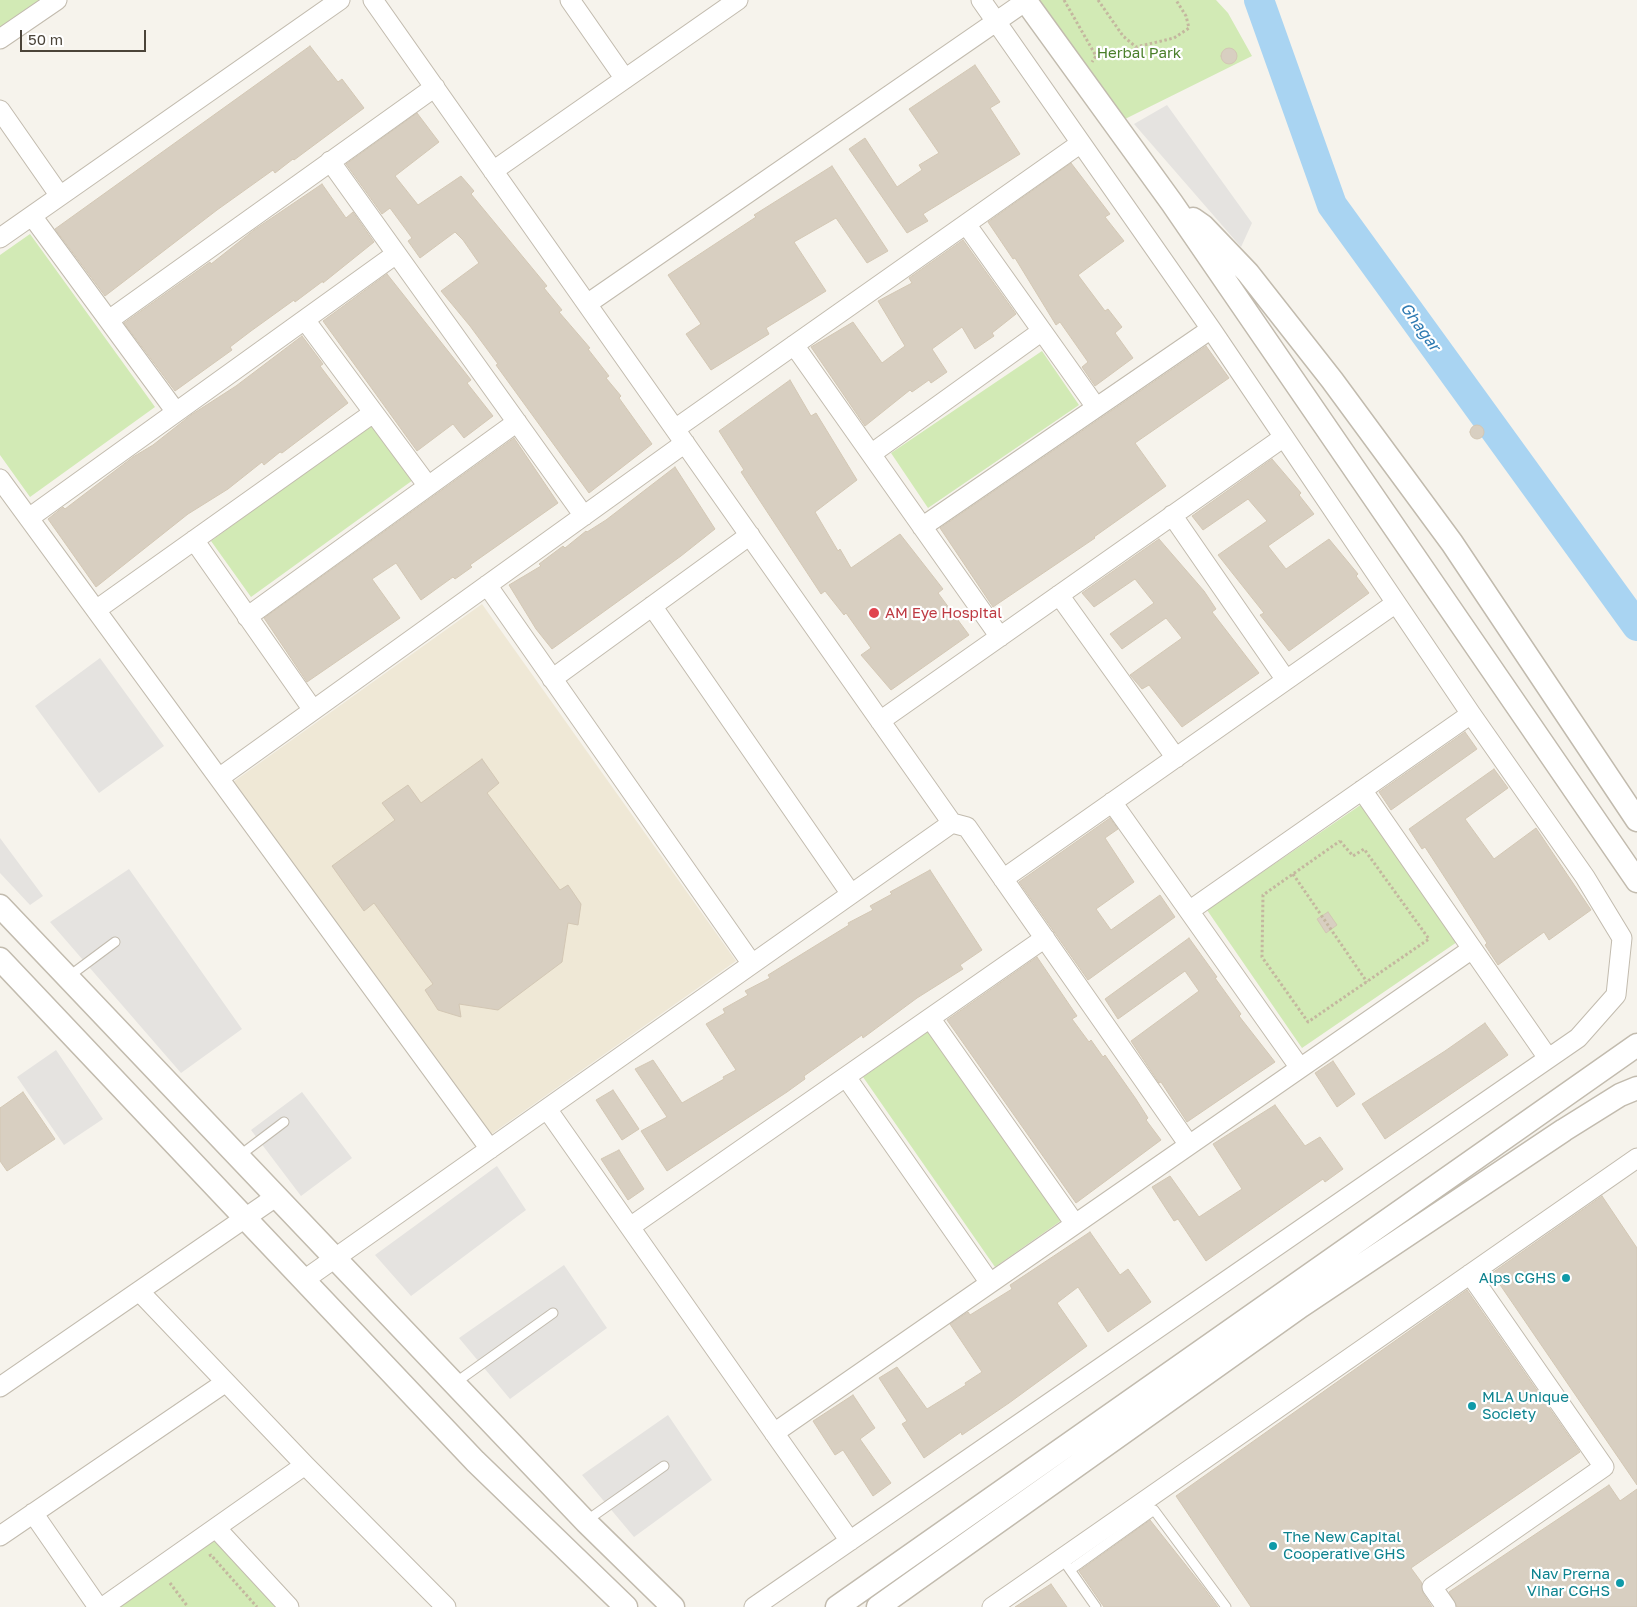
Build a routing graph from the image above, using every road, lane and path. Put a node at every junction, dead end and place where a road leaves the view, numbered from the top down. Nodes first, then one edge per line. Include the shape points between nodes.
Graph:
1 (57, 0) edge
2 (340, 0) edge
3 (374, 0) edge
4 (570, 0) edge
5 (738, 0) edge
6 (981, 0) edge
7 (1025, 0) edge
8 (1064, 0) edge
9 (1098, 0) edge
10 (1176, 0) edge
11 (996, 21) junction
12 (0, 39) edge
13 (625, 79) junction
14 (1082, 80) junction
15 (435, 87) junction
16 (0, 110) edge
17 (1081, 143) junction
18 (330, 162) junction
19 (493, 171) junction
20 (60, 196) junction
21 (1172, 203) junction
22 (32, 216) junction
23 (966, 224) junction
24 (0, 238) edge
25 (396, 254) junction
26 (587, 304) junction
27 (109, 320) junction
28 (305, 320) junction
29 (1211, 329) junction
30 (1042, 331) junction
31 (794, 345) junction
32 (1096, 407) junction
33 (176, 412) junction
34 (373, 413) junction
35 (518, 422) junction
36 (680, 436) junction
37 (1284, 437) junction
38 (871, 454) junction
39 (0, 479) edge
40 (428, 486) junction
41 (1172, 515) junction
42 (584, 516) junction
43 (29, 518) junction
44 (922, 526) junction
45 (750, 535) junction
46 (194, 540) junction
47 (487, 585) junction
48 (1059, 595) junction
49 (1396, 603) junction
50 (652, 606) junction
51 (96, 610) junction
52 (247, 617) junction
53 (1000, 637) junction
54 (552, 679) junction
55 (1286, 680) junction
56 (313, 710) junction
57 (1471, 714) junction
58 (880, 721) junction
59 (1176, 758) junction
60 (219, 778) junction
61 (1362, 790) junction
62 (1112, 802) junction
63 (1637, 820) edge
64 (952, 822) junction
65 (1293, 874) junction
66 (1003, 879) junction
67 (1637, 881) edge
68 (851, 894) junction
69 (0, 906) edge
70 (1188, 911) junction
71 (1045, 938) junction
72 (115, 942) dead end
73 (1472, 948) junction
74 (0, 958) edge
75 (752, 964) junction
76 (68, 977) junction
77 (1366, 982) junction
78 (930, 1018) junction
79 (1637, 1045) edge
80 (1548, 1058) junction
81 (1300, 1068) junction
82 (846, 1076) junction
83 (1637, 1088) edge
84 (547, 1109) junction
85 (284, 1122) dead end
86 (1189, 1145) junction
87 (490, 1149) junction
88 (238, 1156) junction
89 (1637, 1158) edge
90 (277, 1196) junction
91 (246, 1219) junction
92 (1074, 1224) junction
93 (630, 1227) junction
94 (335, 1258) junction
95 (1470, 1274) junction
96 (304, 1280) junction
97 (990, 1283) junction
98 (139, 1292) junction
99 (553, 1313) dead end
100 (226, 1382) junction
101 (454, 1383) junction
102 (0, 1387) edge
103 (774, 1432) junction
104 (305, 1465) junction
105 (664, 1466) dead end
106 (33, 1513) junction
107 (586, 1522) junction
108 (216, 1528) junction
109 (0, 1536) edge
110 (850, 1541) junction
111 (202, 1561) dead end
112 (1066, 1564) junction
113 (178, 1577) dead end
114 (170, 1583) junction
115 (163, 1588) dead end
116 (98, 1607) edge
117 (103, 1607) edge
118 (188, 1607) edge
119 (258, 1607) edge
120 (289, 1607) edge
121 (446, 1607) edge
122 (626, 1607) edge
123 (673, 1607) edge
124 (754, 1607) edge
125 (837, 1607) edge
126 (878, 1607) edge
127 (992, 1607) edge
128 (1096, 1607) edge
129 (1226, 1607) edge
130 (1446, 1607) edge

1 - 12 street
2 - 20 street
3 - 15 street
4 - 13 street
5 - 13 street
6 - 11 street
7 - 11 street
7 - 14 street
8 - 14 path via 1096,56
9 - 10 path via 1123,36 1136,47 1174,38 1189,28
11 - 17 street
11 - 26 street
13 - 19 street
14 - 21 street
15 - 18 street
15 - 19 street
16 - 20 street
17 - 23 street
17 - 29 street
18 - 25 street
18 - 27 street
19 - 26 street
20 - 22 street
21 - 63 street via 1203,226 1248,273 1322,367 1452,543
21 - 67 street
22 - 24 street
22 - 27 street
23 - 30 street
23 - 31 street
25 - 28 street
25 - 35 street
26 - 36 street
27 - 33 street
28 - 33 street
28 - 34 street
29 - 32 street
29 - 37 street
30 - 32 street
30 - 38 street
31 - 36 street
31 - 38 street
32 - 44 street
33 - 43 street
34 - 40 street
34 - 46 street
35 - 40 street
35 - 42 street
36 - 42 street
36 - 45 street
37 - 41 street
37 - 49 street
38 - 44 street
39 - 43 street
40 - 52 street
41 - 48 street
41 - 55 street
42 - 47 street
43 - 51 street
44 - 53 street
45 - 50 street
45 - 58 street
46 - 51 street
46 - 52 street
47 - 54 street
47 - 56 street
48 - 53 street
48 - 59 street
49 - 55 street
49 - 57 street
50 - 54 street
50 - 68 street
51 - 60 street
52 - 56 street
53 - 58 street
54 - 75 street
55 - 59 street
56 - 60 street
57 - 61 street
57 - 80 street via 1585,877 1622,938 1616,995 1578,1038
58 - 64 street
59 - 62 street
60 - 87 street
61 - 70 street
61 - 73 street
62 - 66 street
62 - 70 street
64 - 66 street via 967,828
64 - 68 street
65 - 77 path
65 - 77 path via 1263,895 1262,957 1308,1022
65 - 77 path via 1340,841 1353,856 1364,849 1429,939
66 - 71 street
68 - 75 street
69 - 76 street
70 - 81 street
71 - 78 street
71 - 86 street
72 - 76 lane
73 - 80 street
73 - 81 street
74 - 91 street
75 - 84 street
76 - 88 street
78 - 82 street
78 - 92 street
79 - 125 street
80 - 110 street
81 - 86 street
82 - 93 street
82 - 97 street
83 - 126 street via 1564,1130 1301,1306
84 - 87 street
84 - 93 street
85 - 88 lane
86 - 92 street
87 - 94 street
88 - 90 street
89 - 95 street
90 - 91 street
90 - 94 street
91 - 96 street
91 - 98 street
92 - 97 street
93 - 103 street
94 - 96 street
94 - 101 street
95 - 112 street
95 - 130 street via 1604,1467 1432,1587
96 - 122 street via 475,1461
97 - 103 street
98 - 100 street
98 - 102 street
99 - 101 lane
100 - 104 street
100 - 106 street
101 - 107 street
103 - 110 street
104 - 108 street
104 - 121 street
105 - 107 lane
106 - 109 street
106 - 116 street
107 - 123 street
108 - 117 street
108 - 120 street
110 - 124 street
111 - 119 path via 211,1555
112 - 127 street
112 - 128 lane
112 - 129 lane via 1154,1510
113 - 114 path
114 - 115 path
114 - 118 path

